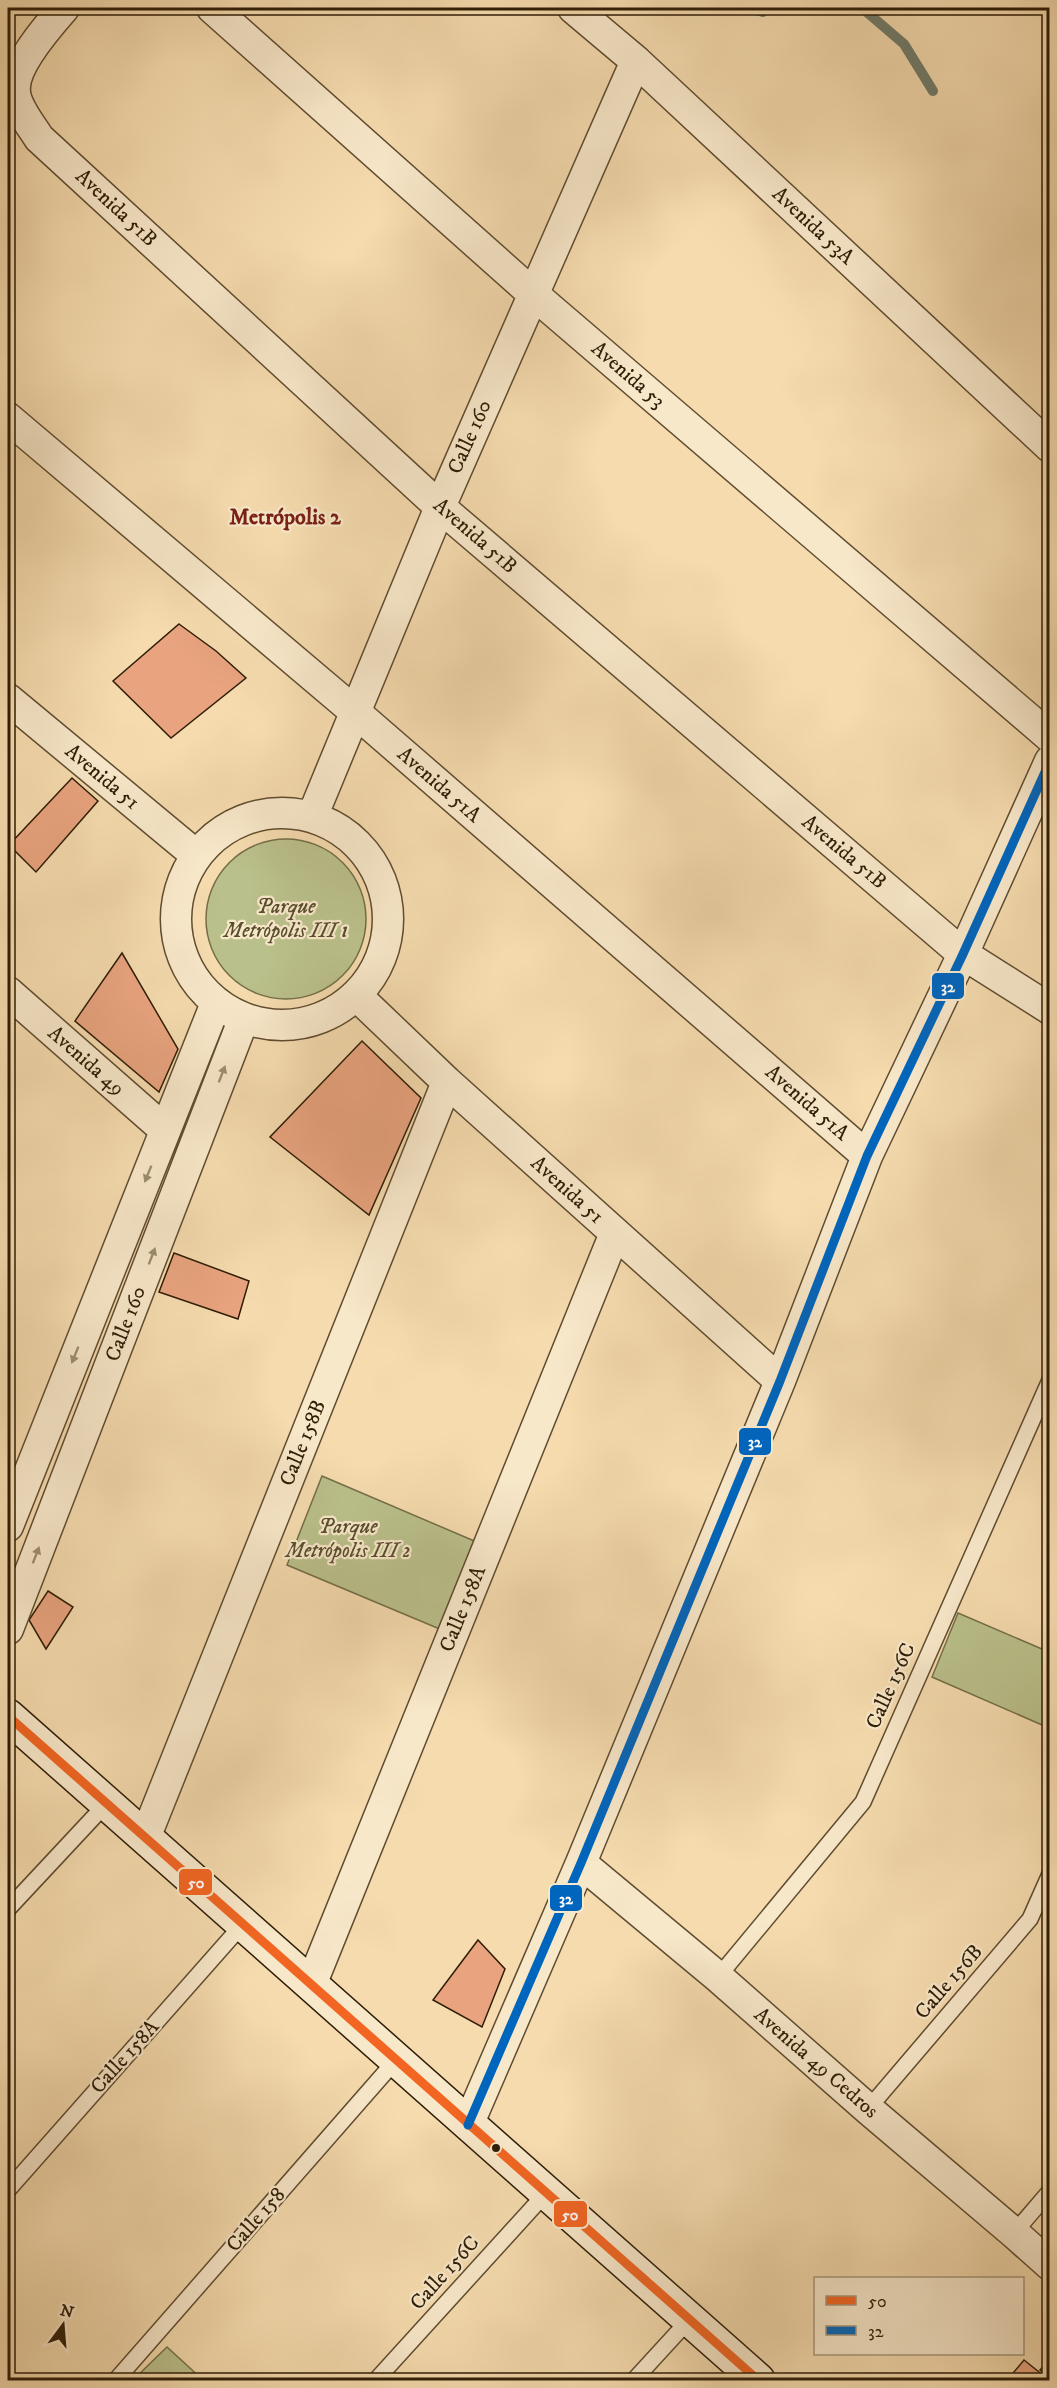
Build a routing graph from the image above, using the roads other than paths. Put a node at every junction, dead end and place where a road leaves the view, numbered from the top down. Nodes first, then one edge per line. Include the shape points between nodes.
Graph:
1 (64, 8) edge
2 (212, 8) edge
3 (573, 8) edge
4 (636, 61) junction
5 (11, 93) edge
6 (532, 293) junction
7 (8, 418) edge
8 (1050, 447) edge
9 (440, 507) junction
10 (8, 699) edge
11 (354, 711) junction
12 (1050, 737) edge
13 (1050, 761) edge
14 (312, 817) junction
15 (196, 855) junction
16 (963, 954) junction
17 (8, 992) edge
18 (357, 996) junction
19 (216, 1003) junction
20 (1050, 1009) edge
21 (244, 1018) junction
22 (447, 1082) junction
23 (165, 1130) junction
24 (867, 1156) junction
25 (615, 1233) junction
26 (1050, 1380) edge
27 (780, 1381) junction
28 (8, 1526) edge
29 (8, 1629) edge
30 (8, 1716) edge
31 (106, 1804) junction
32 (145, 1838) junction
33 (581, 1863) junction
34 (1050, 1874) edge
35 (8, 1909) edge
36 (243, 1924) junction
37 (718, 1977) junction
38 (311, 1985) junction
39 (396, 2060) junction
40 (868, 2109) junction
41 (468, 2124) junction
42 (8, 2190) edge
43 (1050, 2191) edge
44 (546, 2193) junction
45 (1014, 2233) junction
46 (1050, 2265) edge
47 (689, 2320) junction
48 (116, 2380) edge
49 (376, 2380) edge
50 (634, 2380) edge
51 (758, 2380) edge

1 - 5 street via 31,48
2 - 6 street, Avenida 53
3 - 4 street, Avenida 53A
4 - 6 street, Calle 160
4 - 8 street, Avenida 53A
5 - 9 street, Avenida 51B via 39,138
6 - 9 street, Calle 160
6 - 12 street, Avenida 53
7 - 11 street, Avenida 51A
9 - 11 street, Calle 160
9 - 16 street, Avenida 51B
10 - 15 street, Avenida 51
11 - 14 street, Calle 160
11 - 24 street, Avenida 51A
13 - 16 street
14 - 15 street via 280,812 248,818 220,832
14 - 18 street via 341,830 365,851 382,879 389,909 387,941 376,970
15 - 19 street via 183,879 176,906 176,933 183,960
16 - 20 street, Avenida 51B
16 - 24 street
17 - 23 street, Avenida 49
18 - 21 street via 333,1014 303,1024 273,1026
18 - 22 street, Avenida 51
19 - 21 street
19 - 23 street, Calle 160
29 -> 21 street, Calle 160
22 - 25 street, Avenida 51
22 - 32 street, Calle 158B
23 -> 28 street, Calle 160
24 - 27 street
25 - 27 street, Avenida 51
25 - 38 street, Calle 158A
26 - 37 lane, Calle 156C via 863,1802
27 - 33 street
30 - 31 main road
31 - 32 main road
31 - 35 lane
32 - 36 main road
33 - 37 street, Avenida 49 Cedros
33 - 41 street
34 - 40 lane, Calle 156B via 1030,1919
36 - 38 main road
36 - 42 lane, Calle 158A
37 - 40 street, Avenida 49 Cedros
38 - 39 main road
39 - 41 main road
39 - 48 lane, Calle 158
40 - 45 street, Avenida 49 Cedros
41 - 44 main road
43 - 45 lane
44 - 47 main road
44 - 49 lane, Calle 156C
45 - 46 street, Avenida 49 Cedros
47 - 50 lane
47 - 51 main road

